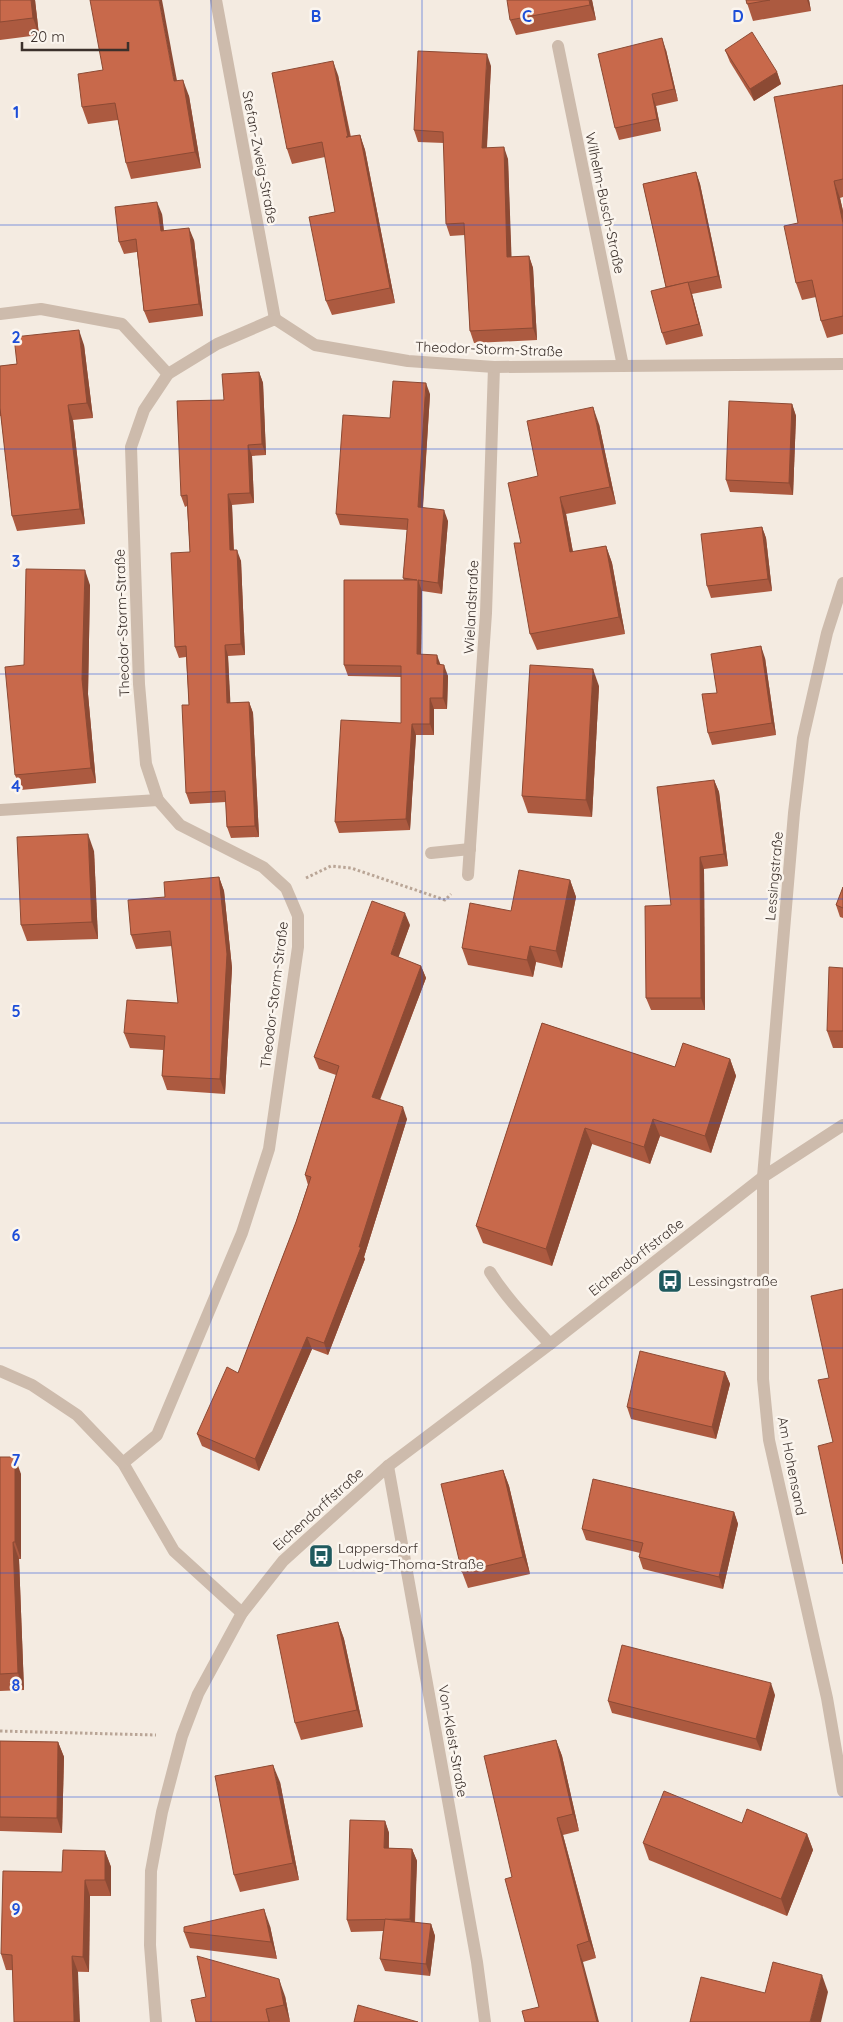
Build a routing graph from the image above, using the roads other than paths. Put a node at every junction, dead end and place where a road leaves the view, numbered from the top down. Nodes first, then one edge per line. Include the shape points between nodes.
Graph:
1 (216, 0) edge
2 (558, 46) dead end
3 (0, 314) edge
4 (275, 320) junction
5 (843, 364) edge
6 (624, 366) junction
7 (494, 367) junction
8 (168, 374) junction
9 (843, 583) edge
10 (158, 800) junction
11 (0, 810) edge
12 (470, 849) junction
13 (431, 853) dead end
14 (468, 875) road end
15 (843, 1125) edge
16 (763, 1177) junction
17 (490, 1272) dead end
18 (550, 1344) junction
19 (0, 1371) edge
20 (123, 1463) junction
21 (388, 1466) junction
22 (242, 1613) junction
23 (843, 1791) edge
24 (156, 2022) edge
25 (485, 2022) edge

1 - 4 street, Stefan-Zweig-Straße
2 - 6 street, Wilhelm-Busch-Straße
3 - 8 street via 40,309 122,324
4 - 7 street, Theodor-Storm-Straße via 314,345 408,361
4 - 8 street, Theodor-Storm-Straße via 217,344
5 - 6 street, Theodor-Storm-Straße
6 - 7 street, Theodor-Storm-Straße
7 - 12 street, Wielandstraße via 486,613
8 - 10 street, Theodor-Storm-Straße via 144,410 131,447 139,684 146,764
9 - 16 street, Lessingstraße via 827,633 803,738
10 - 11 street
10 - 20 street, Theodor-Storm-Straße via 180,825 262,867 286,888 298,916 298,947 269,1149 242,1233 157,1435
12 - 13 street
12 - 14 street, Wielandstraße
15 - 16 street
16 - 18 street, Eichendorffstraße
16 - 23 street, Am Hohensand via 764,1379 769,1440 827,1698
17 - 18 street via 522,1315
18 - 21 street, Eichendorffstraße
19 - 20 street via 32,1385 77,1416
20 - 22 street via 174,1551
21 - 22 street, Eichendorffstraße via 283,1561
21 - 25 street, Von-Kleist-Straße
22 - 24 street, Eichendorffstraße via 198,1694 182,1736 162,1812 151,1872 150,1945

